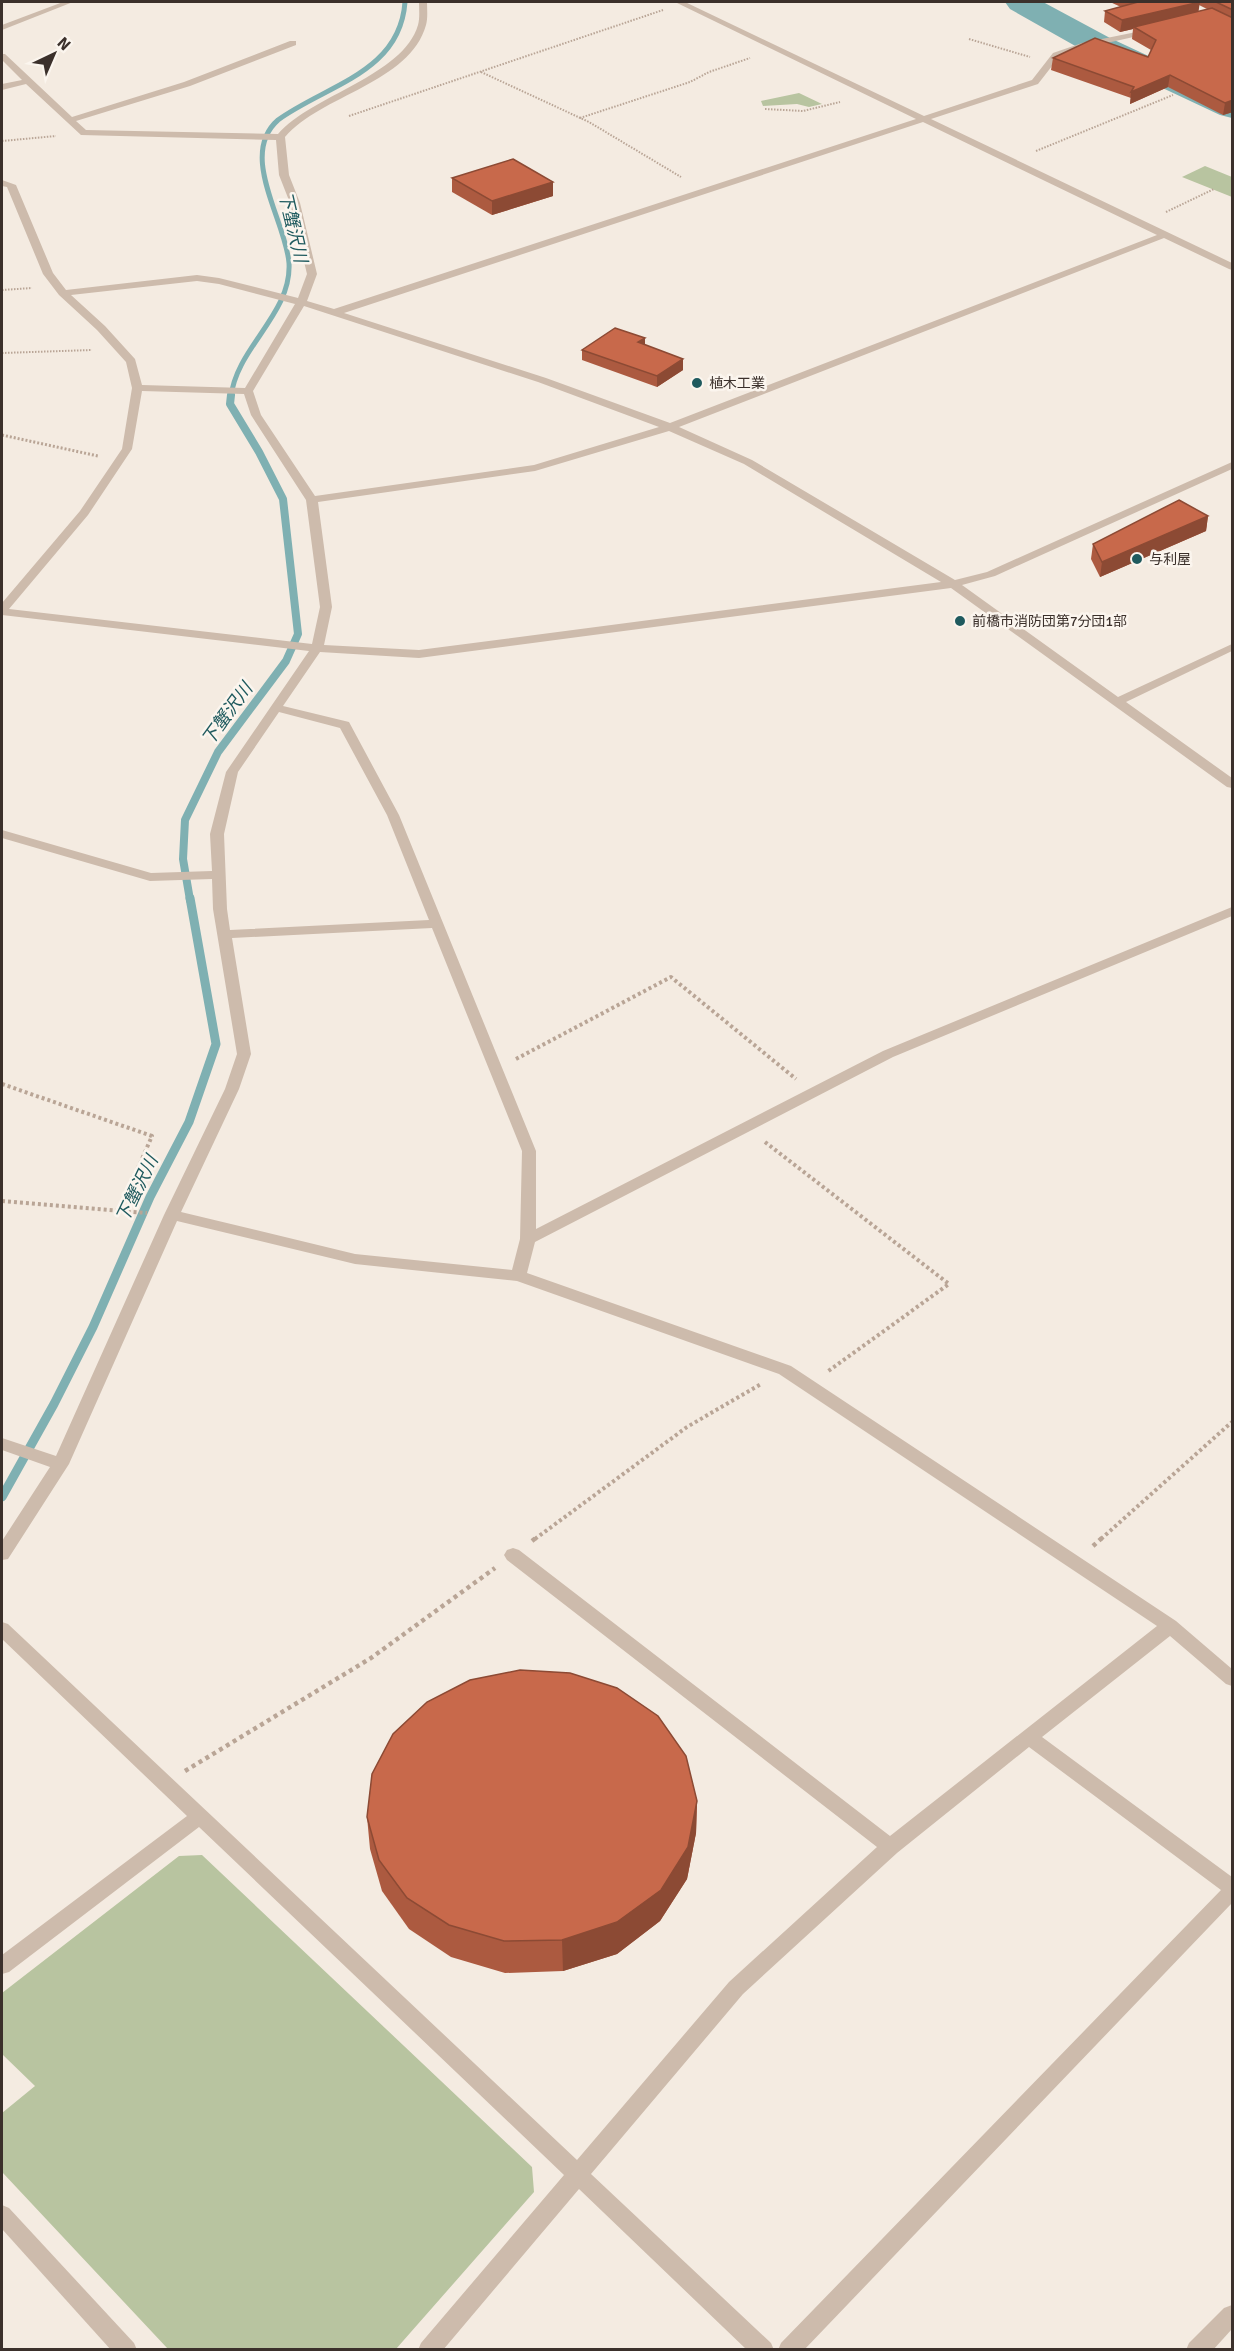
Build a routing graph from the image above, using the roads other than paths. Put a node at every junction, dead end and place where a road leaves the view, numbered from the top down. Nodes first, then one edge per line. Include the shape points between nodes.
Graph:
1 (69, 2) edge
2 (423, 2) edge
3 (681, 3) edge
4 (2, 28) edge
5 (1159, 28) edge
6 (292, 43) dead end
7 (2, 56) edge
8 (27, 81) junction
9 (2, 87) edge
10 (70, 120) junction
11 (922, 120) junction
12 (280, 137) junction
13 (2, 183) edge
14 (1164, 235) junction
15 (1233, 267) edge
16 (60, 290) junction
17 (301, 302) junction
18 (333, 313) junction
19 (137, 388) junction
20 (248, 391) junction
21 (670, 427) junction
22 (1233, 465) edge
23 (312, 500) junction
24 (954, 584) junction
25 (2, 611) edge
26 (1233, 647) edge
27 (317, 648) junction
28 (1119, 701) junction
29 (276, 708) junction
30 (1233, 784) edge
31 (2, 834) edge
32 (219, 875) junction
33 (1233, 911) edge
34 (437, 924) junction
35 (224, 934) junction
36 (172, 1215) junction
37 (528, 1239) junction
38 (518, 1275) junction
39 (2, 1446) edge
40 (61, 1464) junction
41 (2, 1554) edge
42 (513, 1555) road end
43 (1170, 1626) junction
44 (2, 1629) edge
45 (1233, 1679) edge
46 (1029, 1737) junction
47 (200, 1817) junction
48 (890, 1847) junction
49 (1233, 1889) edge
50 (2, 1966) edge
51 (579, 2175) junction
52 (2, 2215) edge
53 (1233, 2315) edge
54 (126, 2349) edge
55 (429, 2349) edge
56 (764, 2349) edge
57 (789, 2349) edge
58 (1197, 2349) edge

1 - 4 street
2 - 12 street via 418,34 402,56 374,79 293,123
3 - 11 street
5 - 11 street via 1056,55 1035,82
6 - 10 street via 187,84
7 - 8 street
8 - 9 street
8 - 10 street
10 - 12 street via 84,133
11 - 14 street
11 - 18 street
12 - 17 street via 284,175 312,274
13 - 16 street via 11,185 48,274
14 - 15 street
14 - 21 street
16 - 17 street via 197,278
16 - 19 street via 131,361
17 - 18 street
17 - 20 street
18 - 21 street via 542,380
19 - 20 street
19 - 25 street via 127,449 84,513
20 - 23 street via 256,415
21 - 23 street via 535,468
21 - 24 street via 748,462
22 - 24 street via 991,574
23 - 27 street via 326,607
24 - 27 street via 419,654
24 - 28 street
25 - 27 street
26 - 28 street
27 - 29 street
28 - 30 street
29 - 32 street via 232,772 217,834
29 - 34 street via 345,725 393,815
31 - 32 street via 150,877
32 - 35 street
33 - 37 street via 888,1054
34 - 35 street
34 - 37 street via 529,1150
35 - 36 street via 244,1054
36 - 38 street via 355,1259
36 - 40 street
37 - 38 street
38 - 43 street via 785,1370
39 - 40 street
40 - 41 street
42 - 48 street
43 - 45 street
43 - 46 street
44 - 47 street
46 - 48 street
46 - 49 street
47 - 50 street
47 - 51 street
48 - 51 street via 736,1988
49 - 57 street
51 - 55 street
51 - 56 street
52 - 54 street
53 - 58 street

